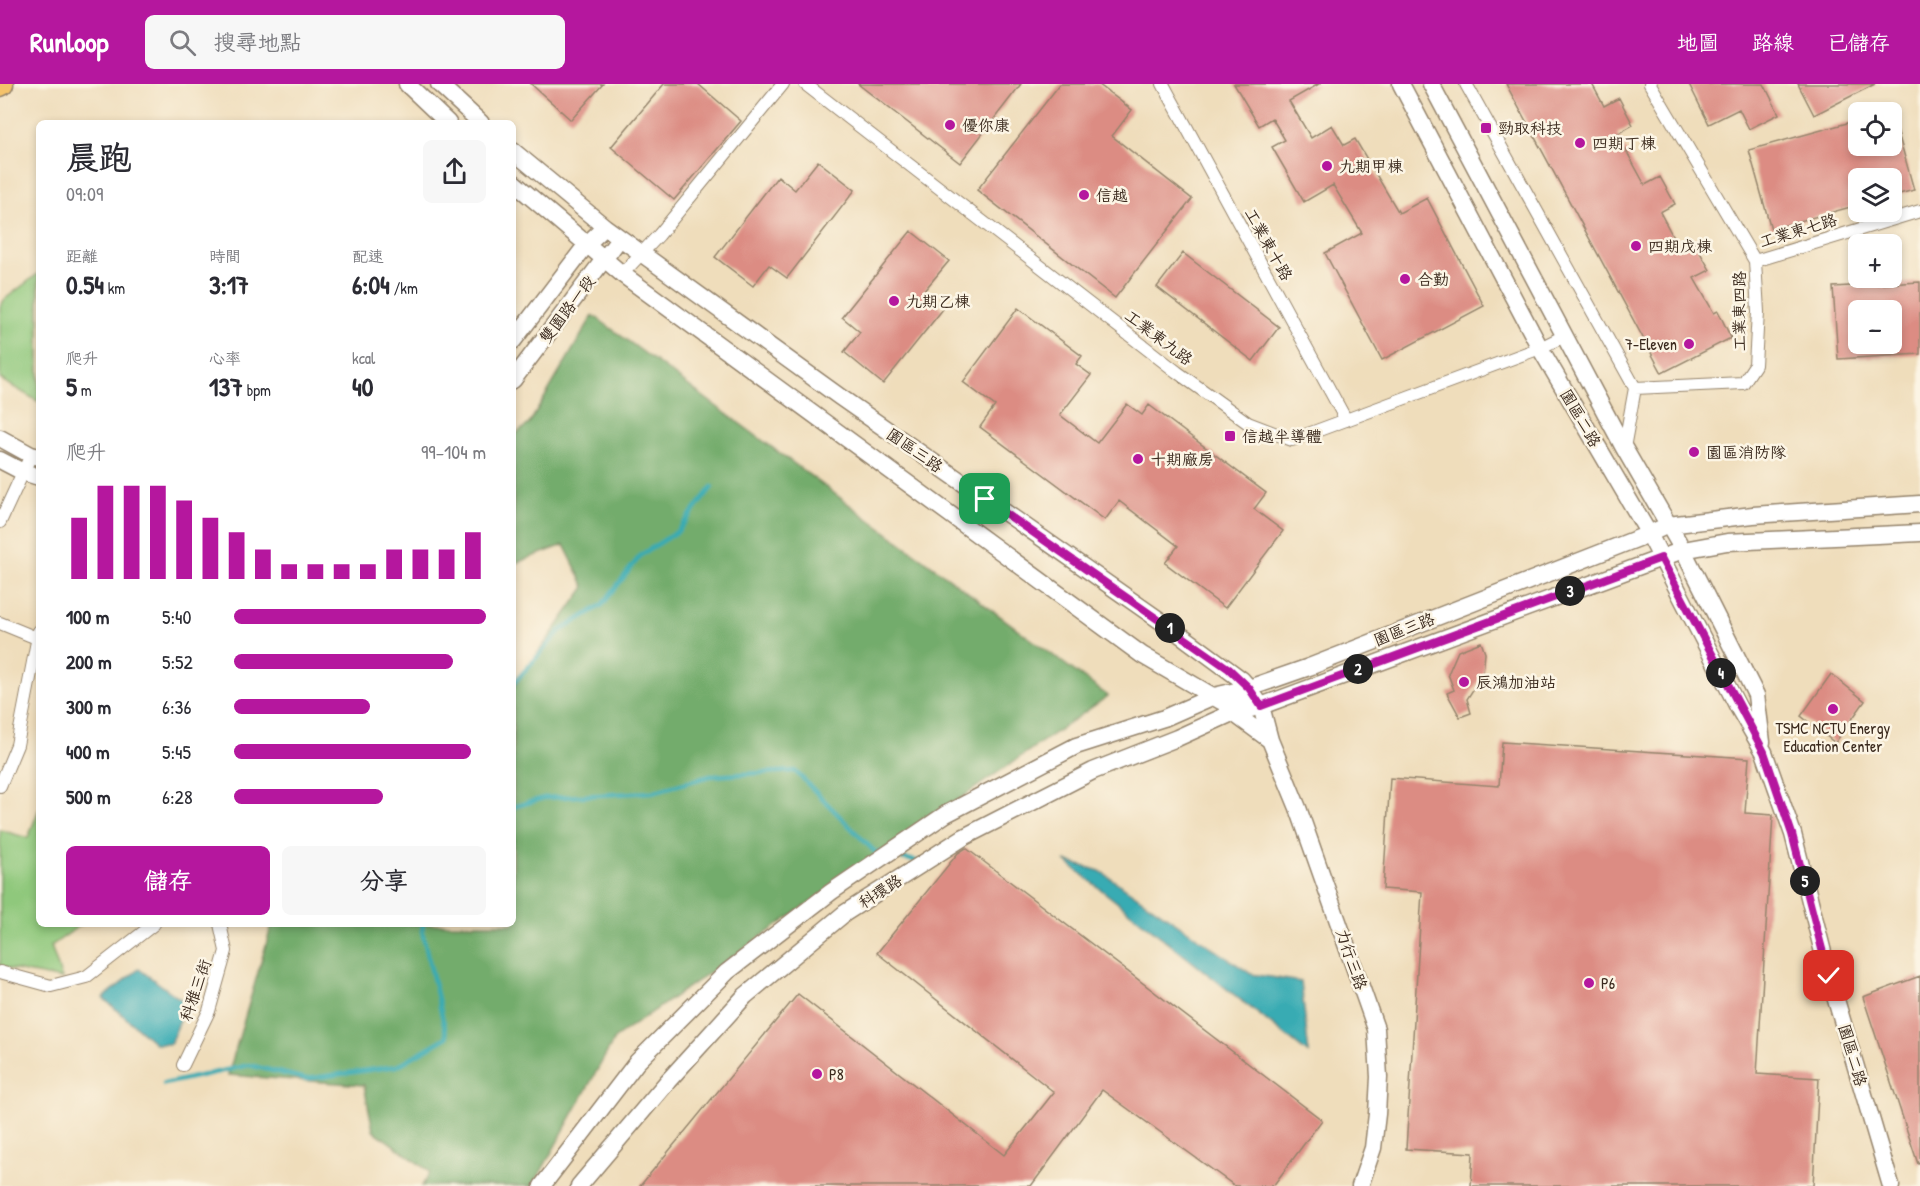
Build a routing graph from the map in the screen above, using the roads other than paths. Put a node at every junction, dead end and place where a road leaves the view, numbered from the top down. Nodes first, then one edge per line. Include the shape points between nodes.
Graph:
1 (407, 84) edge
2 (439, 84) edge
3 (783, 84) edge
4 (805, 84) edge
5 (1163, 84) edge
6 (1401, 84) edge
7 (1431, 84) edge
8 (1466, 84) edge
9 (1650, 84) edge
10 (445, 120) edge
11 (478, 120) edge
12 (516, 153) edge
13 (516, 185) edge
14 (1920, 211) edge
15 (605, 227) junction
16 (620, 238) junction
17 (587, 244) junction
18 (643, 254) junction
19 (604, 259) junction
20 (1755, 261) junction
21 (622, 274) junction
22 (1564, 336) junction
23 (516, 337) edge
24 (1540, 348) junction
25 (516, 376) edge
26 (1635, 388) junction
27 (1346, 420) junction
28 (0, 438) edge
29 (1624, 448) junction
30 (35, 456) edge
31 (0, 460) edge
32 (31, 475) edge
33 (1920, 504) edge
34 (0, 522) edge
35 (1668, 525) junction
36 (1920, 533) edge
37 (1648, 534) junction
38 (1683, 550) junction
39 (1661, 558) junction
40 (0, 623) edge
41 (36, 635) edge
42 (36, 646) edge
43 (1179, 678) junction
44 (1249, 688) junction
45 (1222, 703) junction
46 (1261, 706) junction
47 (1171, 715) junction
48 (1270, 740) junction
49 (1764, 752) junction
50 (0, 786) edge
51 (150, 927) edge
52 (221, 927) edge
53 (0, 972) edge
54 (183, 1065) dead end
55 (542, 1186) edge
56 (579, 1186) edge
57 (1360, 1186) edge
58 (1891, 1186) edge

1 - 10 street
2 - 11 street
3 - 18 street
4 - 27 street, 工業東九路 via 1248,423 1292,440
5 - 27 street, 工業東十路
6 - 24 street, 園區二路
7 - 22 street, 園區二路
8 - 26 street
9 - 20 street, 工業東四路
12 - 15 street, 園區三路
13 - 17 street, 園區三路
14 - 20 street, 工業東七路
15 - 16 street, 園區三路
15 - 17 street, 雙園路一段
16 - 18 street, 園區三路
16 - 19 street, 雙園路一段
17 - 19 street, 園區三路
17 - 23 street, 雙園路一段
18 - 21 street
18 - 44 street, 園區三路 via 1229,669
19 - 21 street, 園區三路
19 - 25 street, 雙園路一段
20 - 26 street, 工業東四路 via 1755,365 1743,383
21 - 43 street, 園區三路
22 - 24 street, 工業東九路
22 - 29 street, 園區二路
24 - 27 street, 工業東九路
24 - 37 street, 園區二路
26 - 29 street
28 - 30 street
29 - 35 street, 園區二路
30 - 32 street
31 - 32 street
32 - 34 street
33 - 35 street, 園區三路
35 - 37 street, 園區三路
35 - 38 street, 園區二路
36 - 38 street, 園區三路 via 1727,542
37 - 39 street, 園區二路
37 - 44 street, 園區三路
38 - 39 street, 園區三路
38 - 49 street, 園區二路 via 1755,695
39 - 46 street, 園區三路
39 - 49 street, 園區二路
40 - 41 street
42 - 50 street via 17,745
43 - 45 street, 園區三路
43 - 47 street via 1187,694 1179,710
44 - 45 street, 科環路
44 - 46 street, 力行三路
45 - 46 street, 科環路
45 - 47 street, 科環路
45 - 48 street
45 - 56 street, 科環路 via 1177,738 1093,771 964,837 845,913 745,996
46 - 48 street, 力行三路
47 - 55 street, 科環路 via 1076,746 946,814 831,892 727,972 637,1062
48 - 57 street, 力行三路 via 1376,1029 1377,1114 1373,1148
49 - 58 street, 園區二路 via 1792,834
51 - 53 street via 86,977 51,986
52 - 54 street, 科雅三街 via 226,951 209,1011

